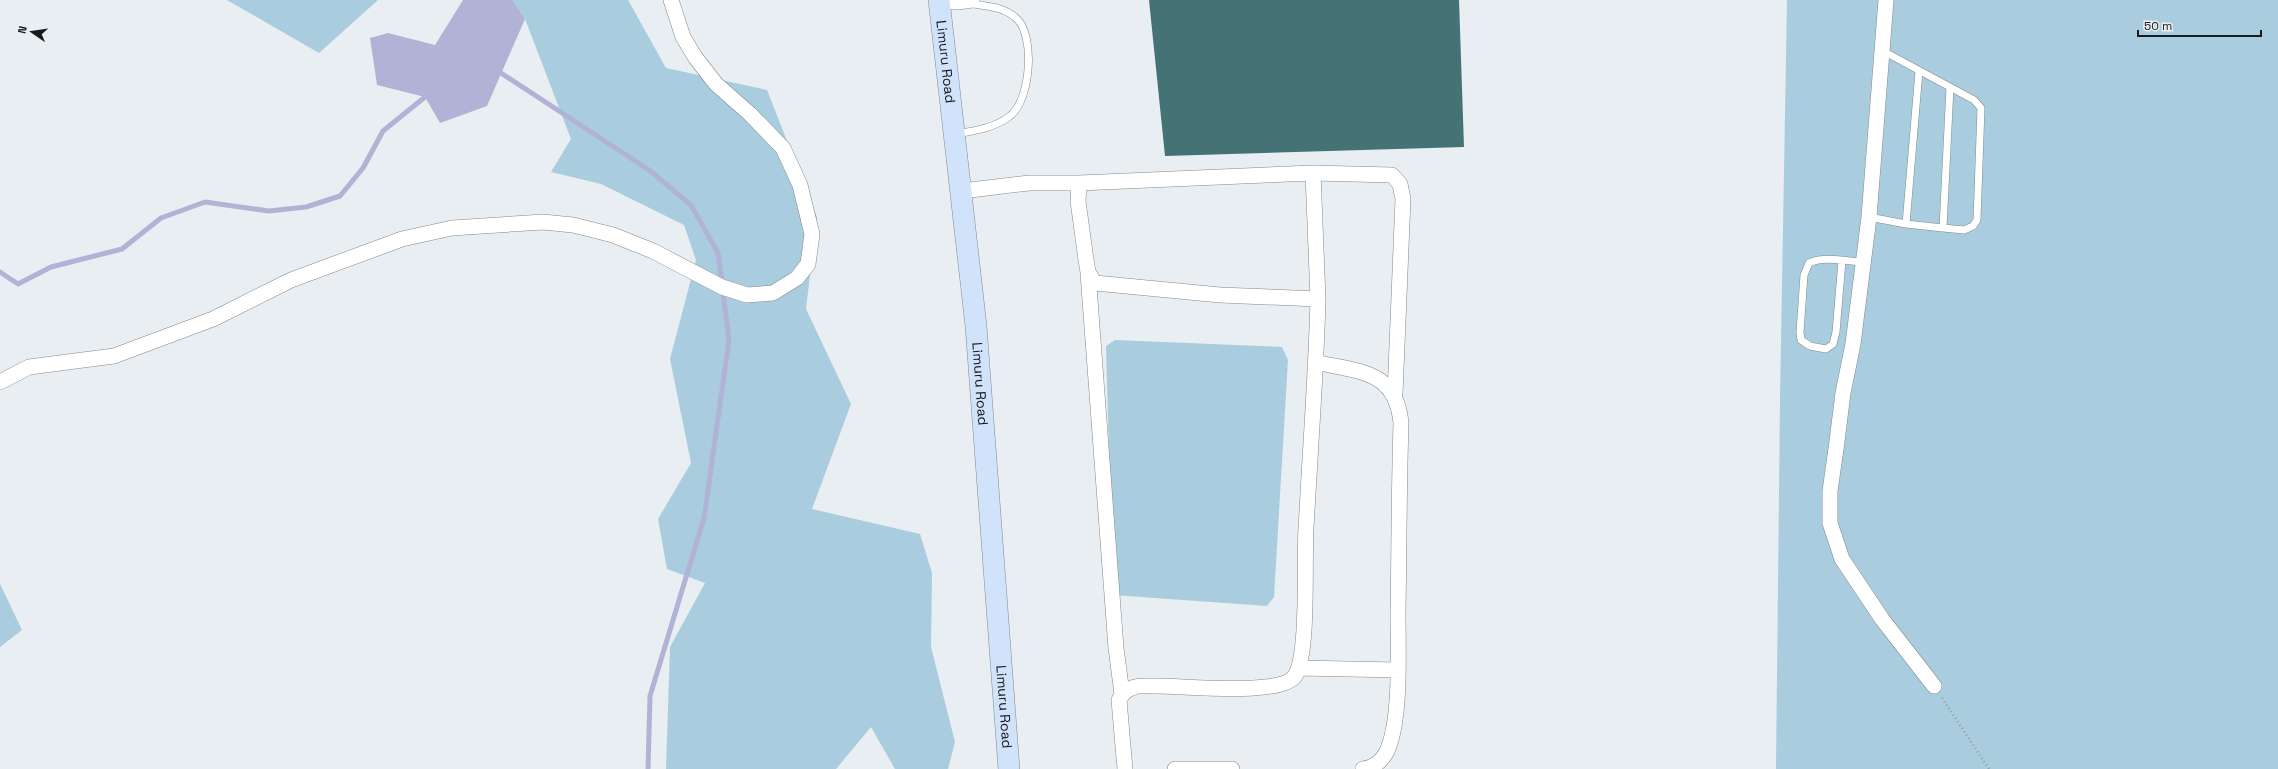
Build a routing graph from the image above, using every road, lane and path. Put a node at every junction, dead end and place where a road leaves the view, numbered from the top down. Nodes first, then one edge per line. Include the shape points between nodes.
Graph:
1 (671, 0) edge
2 (939, 0) edge
3 (1886, 0) edge
4 (968, 1) edge
5 (1883, 51) junction
6 (1919, 70) junction
7 (1950, 87) junction
8 (954, 134) junction
9 (1313, 174) junction
10 (1079, 183) junction
11 (962, 191) junction
12 (1869, 217) junction
13 (1906, 224) junction
14 (1943, 228) junction
15 (1842, 261) junction
16 (1862, 262) junction
17 (1088, 272) junction
18 (1318, 299) junction
19 (1316, 362) junction
20 (0, 382) edge
21 (1395, 394) junction
22 (1299, 668) junction
23 (1398, 670) junction
24 (1934, 686) joint
25 (1122, 694) junction
26 (1009, 769) edge
27 (1125, 769) edge
28 (1175, 769) edge
29 (1232, 769) edge
30 (1363, 769) edge
31 (1989, 769) edge

1 - 20 street via 683,37 695,57 716,84 783,148 800,185 812,234 808,264 797,278 773,293 747,295 720,286 653,251 612,235 573,225 543,222 452,228 402,240 298,277 213,319 114,356 29,367
2 - 4 street
2 - 8 main road, Limuru Road
3 - 5 street
4 - 8 lane via 998,8 1016,18 1023,26 1028,53 1028,73 1026,90 1011,116 986,128
5 - 6 lane
5 - 12 street
6 - 7 lane
6 - 13 lane
7 - 14 lane
7 - 14 lane via 1974,100 1981,108 1977,212 1973,226 1964,230
8 - 11 main road, Limuru Road
9 - 10 street
9 - 18 street
9 - 21 street via 1392,175 1400,184 1402,199
10 - 11 street via 1029,183
10 - 17 street via 1078,201
11 - 26 main road, Limuru Road via 976,326
12 - 13 lane
12 - 16 street
13 - 14 lane
15 - 15 lane via 1816,260 1809,263 1804,275 1800,332 1801,340 1810,346 1826,349 1833,344
15 - 16 lane
16 - 24 street via 1853,344 1843,393 1830,491 1830,523 1842,558 1882,619
17 - 18 street via 1095,283 1111,286 1220,295
17 - 25 street via 1116,648
18 - 19 street
19 - 21 street via 1375,377
19 - 22 street
21 - 23 street via 1400,406 1401,423
22 - 23 street
22 - 25 street via 1294,678 1272,687 1233,689 1177,685 1143,686 1132,687
23 - 30 street via 1394,721 1388,748 1381,760
24 - 31 path
25 - 27 street via 1119,708
28 - 29 street

